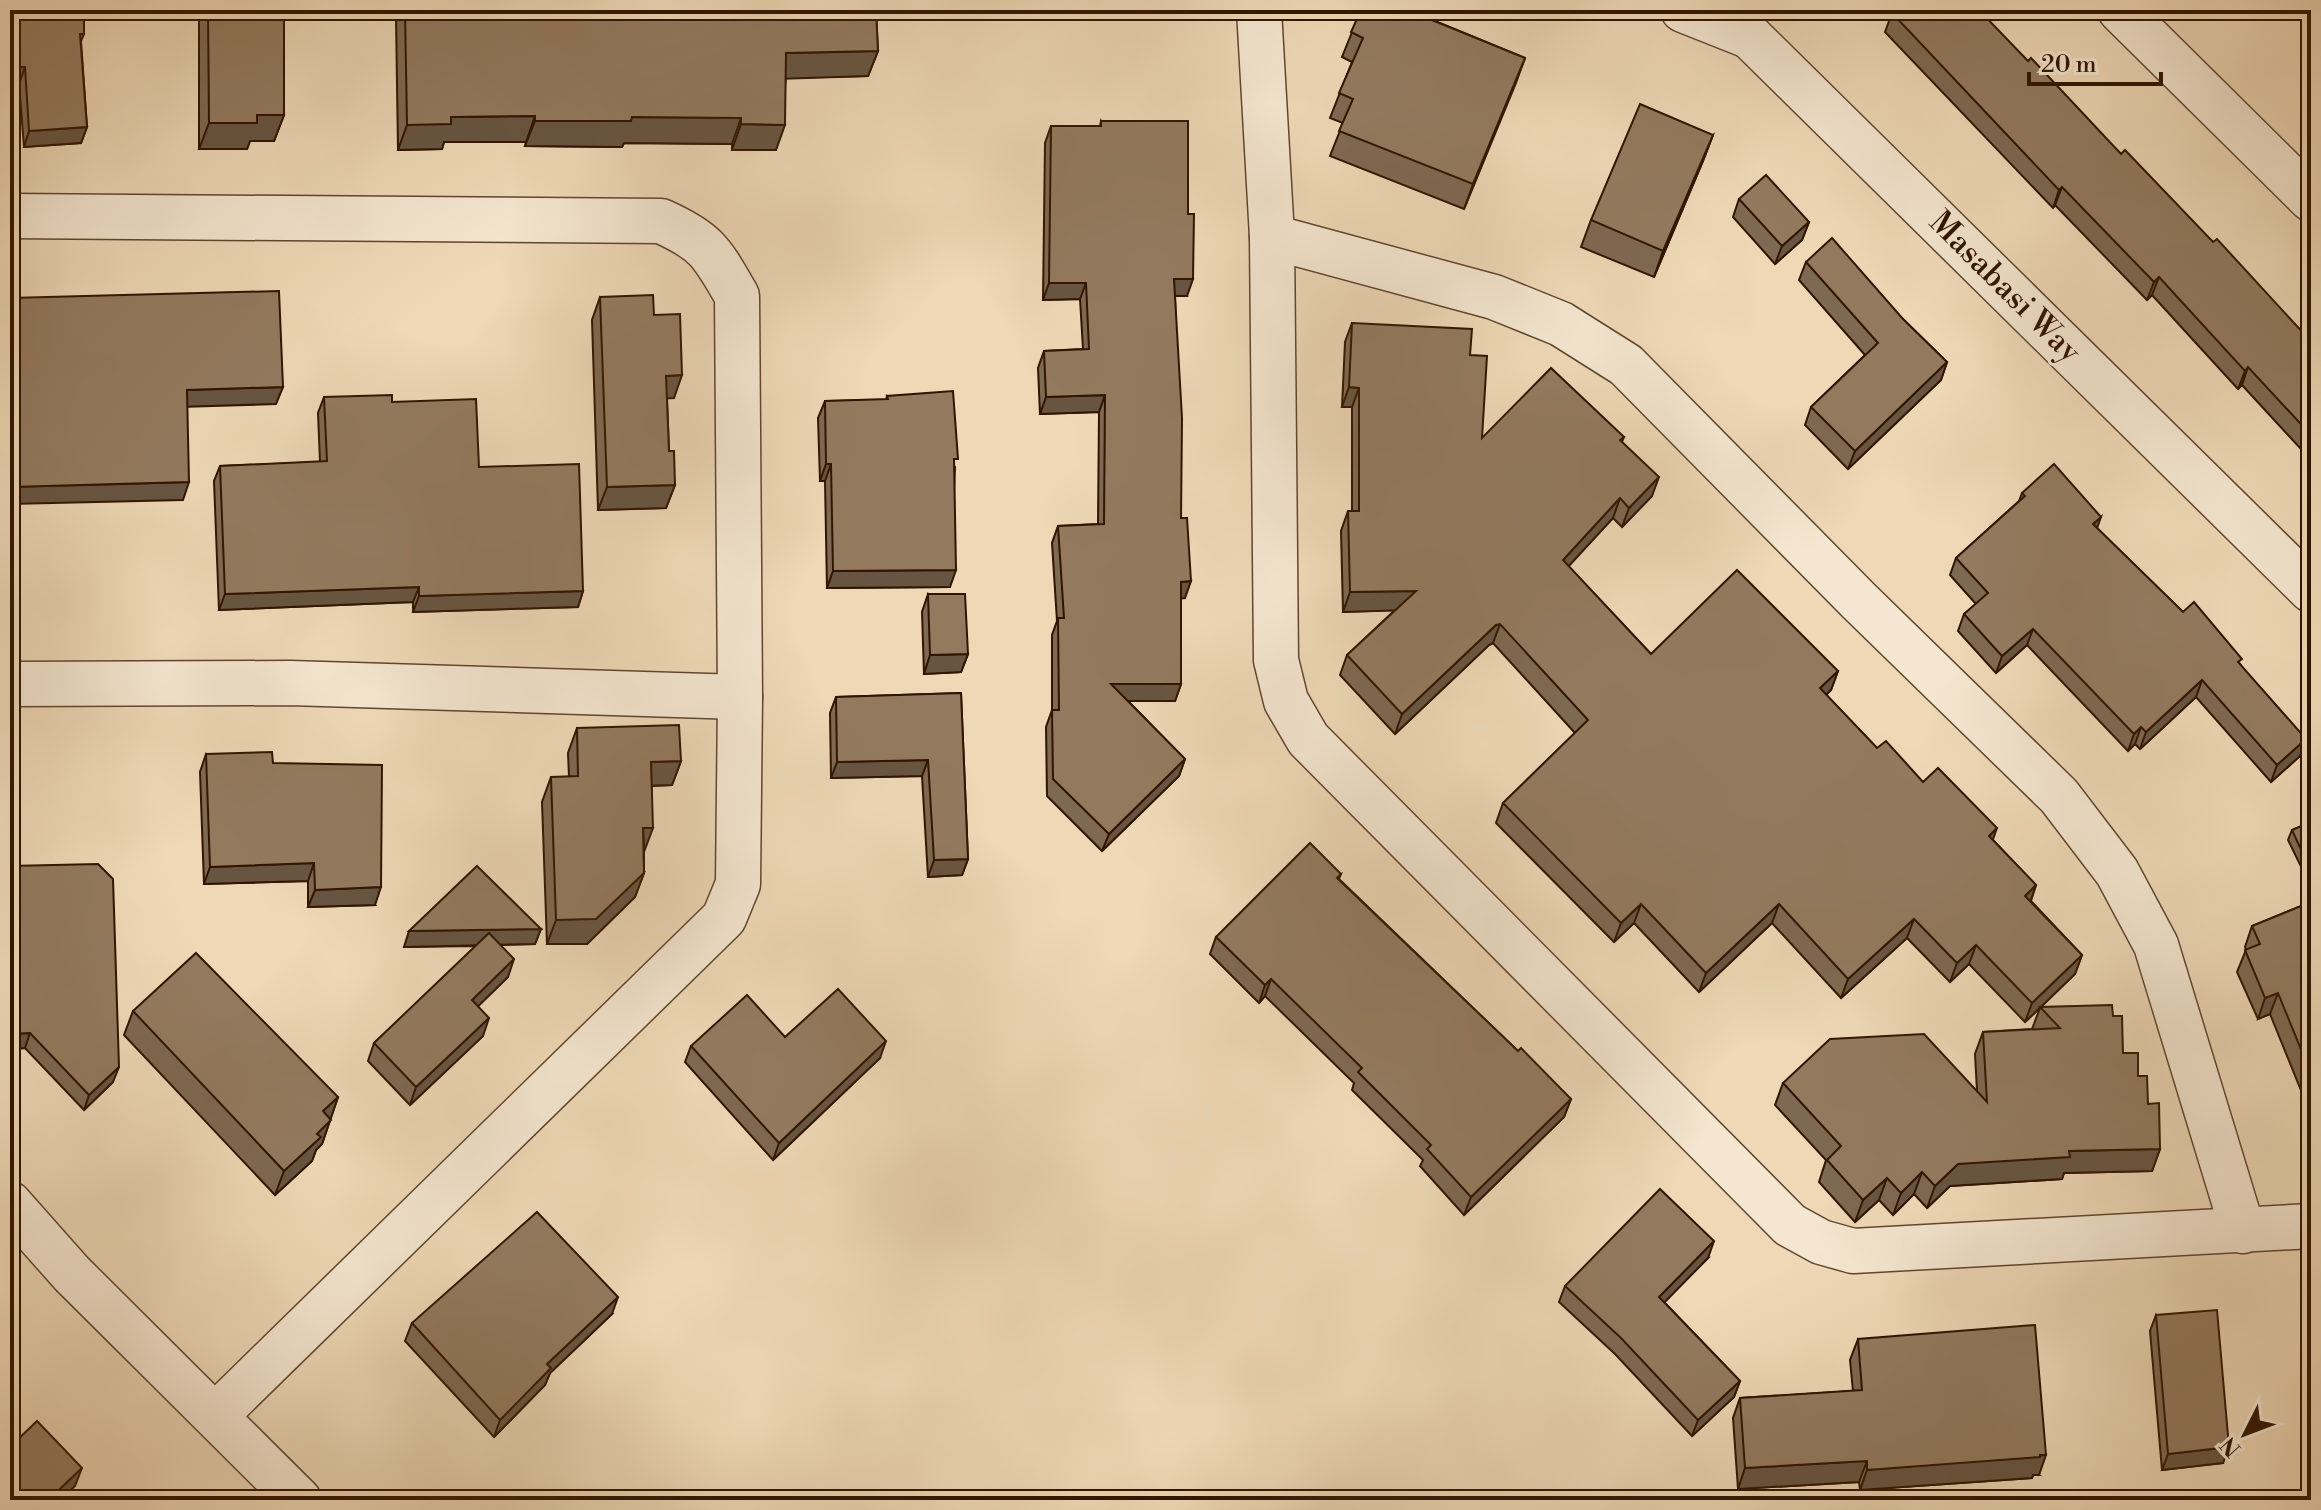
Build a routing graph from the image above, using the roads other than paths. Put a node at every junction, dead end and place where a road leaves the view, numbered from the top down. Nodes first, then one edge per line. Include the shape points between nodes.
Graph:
1 (1259, 10) edge
2 (1683, 10) edge
3 (2120, 10) edge
4 (1741, 19) edge
5 (2311, 199) edge
6 (10, 216) edge
7 (1272, 237) junction
8 (2311, 590) edge
9 (10, 684) edge
10 (740, 697) junction
11 (10, 1204) edge
12 (2311, 1226) edge
13 (2243, 1231) junction
14 (216, 1415) junction
15 (299, 1500) edge

1 - 7 street
2 - 4 street, Masabasi Way
3 - 5 street
4 - 8 street, Masabasi Way
6 - 10 street via 661,221 692,235 715,257 737,296
7 - 13 street via 1494,297 1561,324 1626,365 2059,796 2117,872 2156,945
7 - 13 street via 1276,660 1286,701 1308,739 1790,1225 1821,1242 1853,1251
9 - 10 street via 290,683
10 - 14 street via 738,884 724,918
11 - 14 street via 72,1274
12 - 13 street
14 - 15 street

